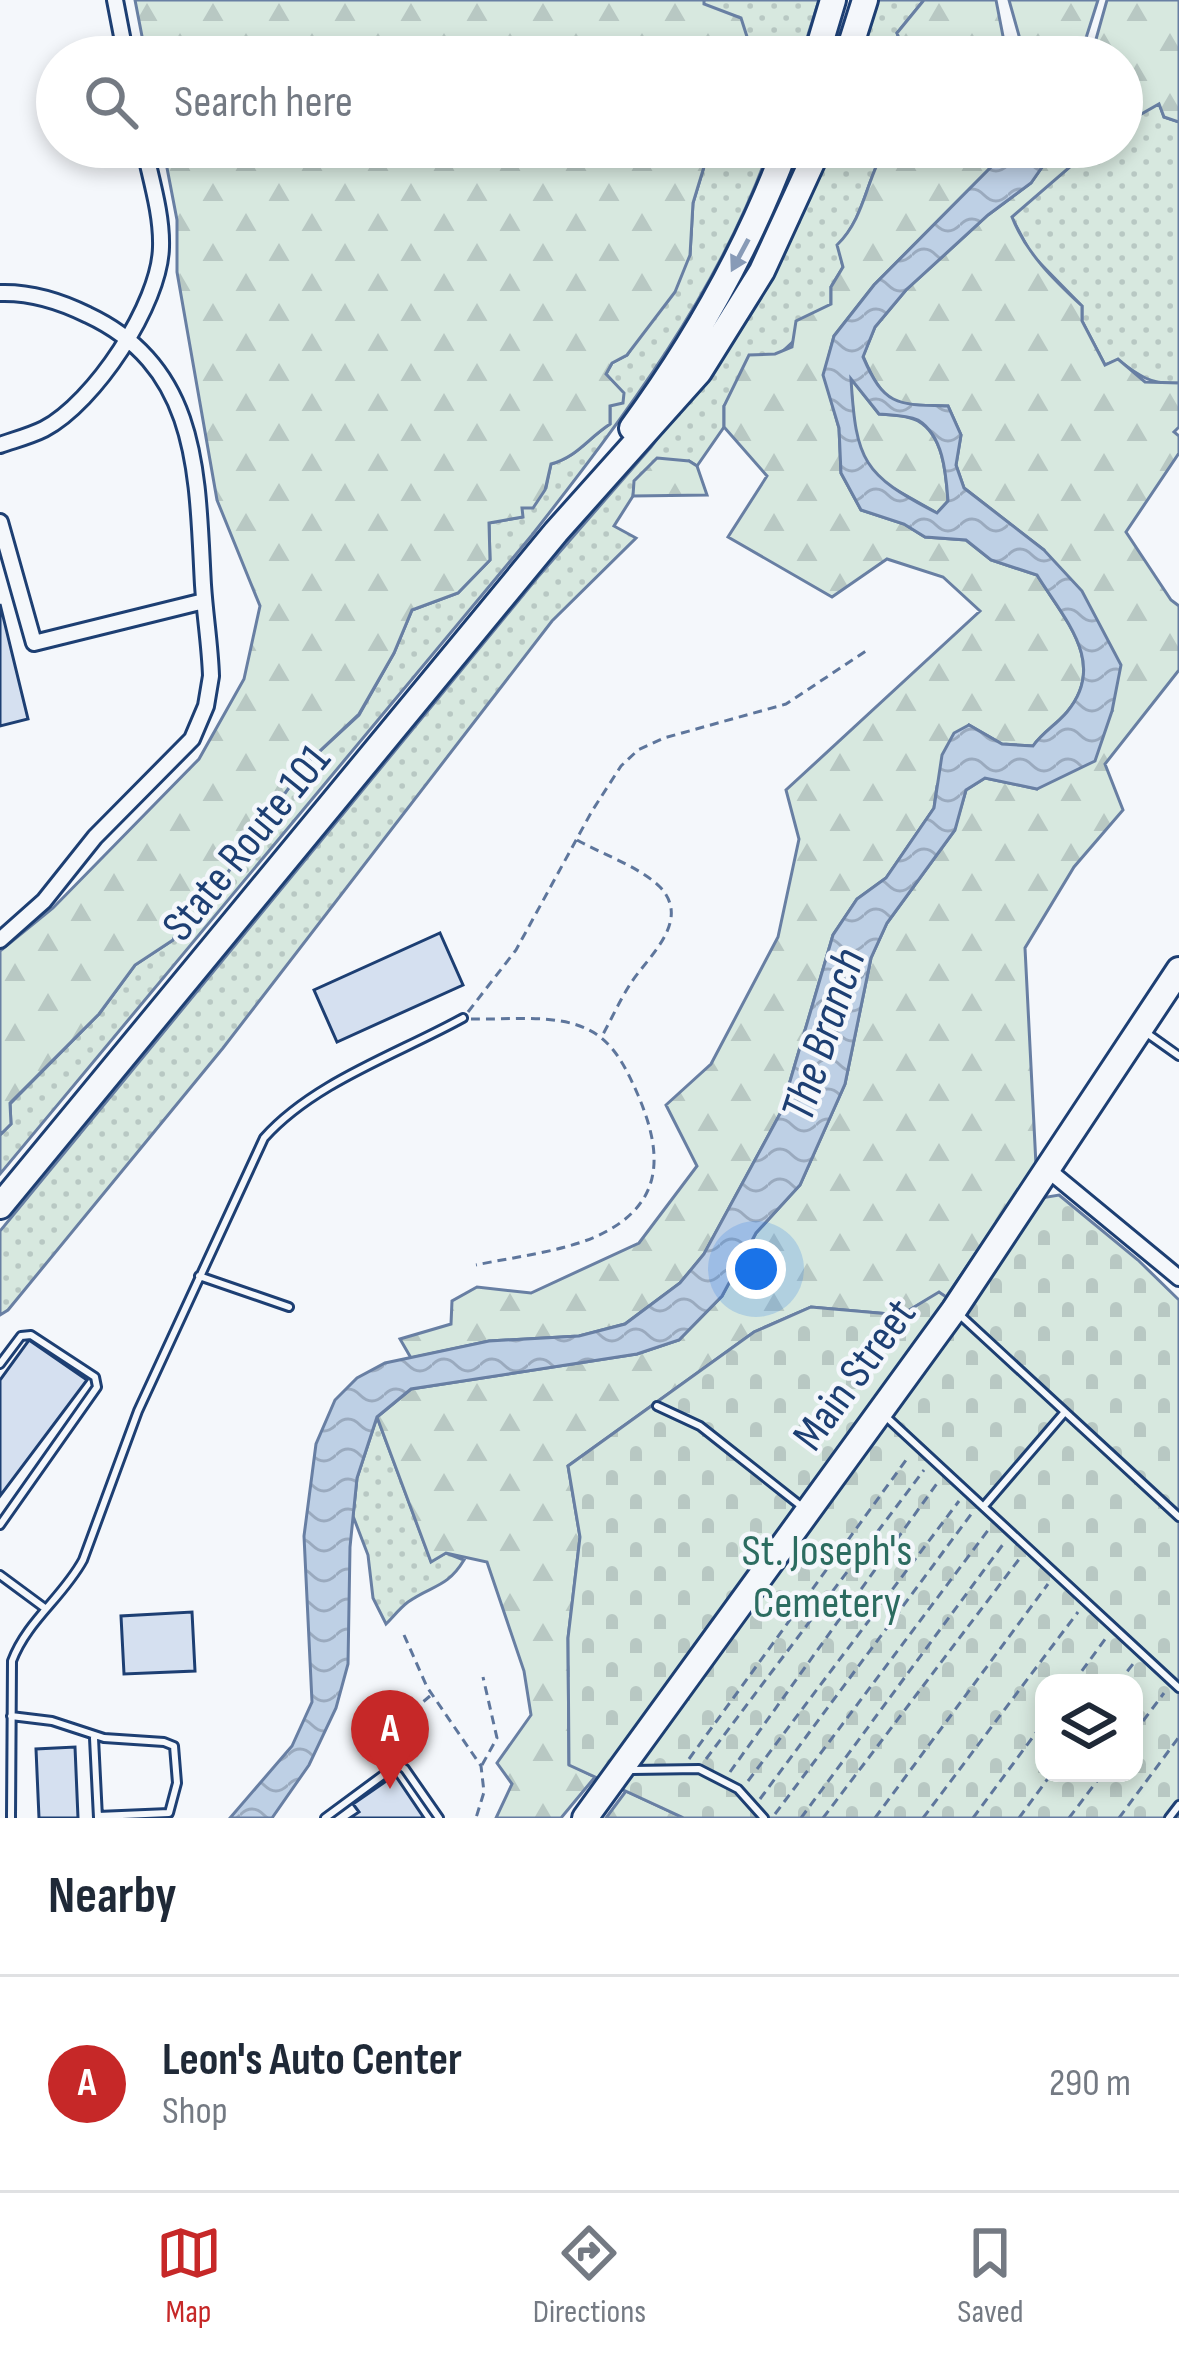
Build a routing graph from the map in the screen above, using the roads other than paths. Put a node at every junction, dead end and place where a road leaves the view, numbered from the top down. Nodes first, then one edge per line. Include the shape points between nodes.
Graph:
1 (115, 0) edge
2 (833, 0) edge
3 (865, 0) edge
4 (123, 36) edge
5 (822, 36) edge
6 (854, 36) edge
7 (148, 168) edge
8 (778, 168) edge
9 (809, 168) edge
10 (0, 293) edge
11 (130, 338) junction
12 (0, 445) edge
13 (0, 522) edge
14 (556, 532) junction
15 (204, 601) junction
16 (0, 940) edge
17 (1179, 970) edge
18 (463, 1018) road end
19 (1140, 1028) junction
20 (1179, 1056) edge
21 (1047, 1169) junction
22 (0, 1206) edge
23 (199, 1276) junction
24 (1179, 1278) edge
25 (290, 1307) dead end
26 (954, 1310) junction
27 (0, 1364) edge
28 (656, 1406) dead end
29 (880, 1412) junction
30 (1065, 1412) junction
31 (982, 1504) junction
32 (809, 1512) junction
33 (1179, 1517) edge
34 (0, 1525) edge
35 (0, 1574) edge
36 (46, 1609) junction
37 (1176, 1685) edge
38 (10, 1716) junction
39 (94, 1736) junction
40 (622, 1769) junction
41 (1179, 1805) edge
42 (98, 1817) edge
43 (11, 1818) edge
44 (325, 1818) edge
45 (439, 1818) edge
46 (585, 1818) edge
47 (768, 1818) edge
48 (1169, 1818) edge

1 - 4 street
2 - 5 highway
3 - 6 highway
7 - 11 street via 161,253
8 -> 14 highway, State Route 101 via 719,295
9 - 14 highway, State Route 101 via 762,271 699,372
10 - 11 street via 71,307
11 - 12 street via 63,416
11 - 15 street via 185,422
13 - 15 street via 34,643
14 - 22 highway, State Route 101
15 - 16 street via 212,676 192,740
17 - 19 highway, Main Street
18 - 23 lane via 281,1119 250,1163
19 - 20 lane
19 - 21 highway, Main Street
21 - 24 street
21 - 26 highway, Main Street
23 - 25 lane
23 - 36 lane via 83,1560
26 - 29 highway, Main Street
26 - 30 lane
27 - 34 lane via 31,1334 95,1377 97,1387
28 - 32 lane via 700,1426
29 - 31 lane
29 - 32 highway, Main Street
30 - 31 lane
30 - 33 lane
31 - 37 lane
32 - 40 highway, Main Street
35 - 36 lane
36 - 38 lane via 12,1661
38 - 39 lane
38 - 43 lane
39 - 42 lane
39 - 42 lane via 169,1743 178,1766 169,1813
40 - 46 highway, Main Street
40 - 47 lane via 699,1769
41 - 48 lane
44 - 45 lane via 394,1765

